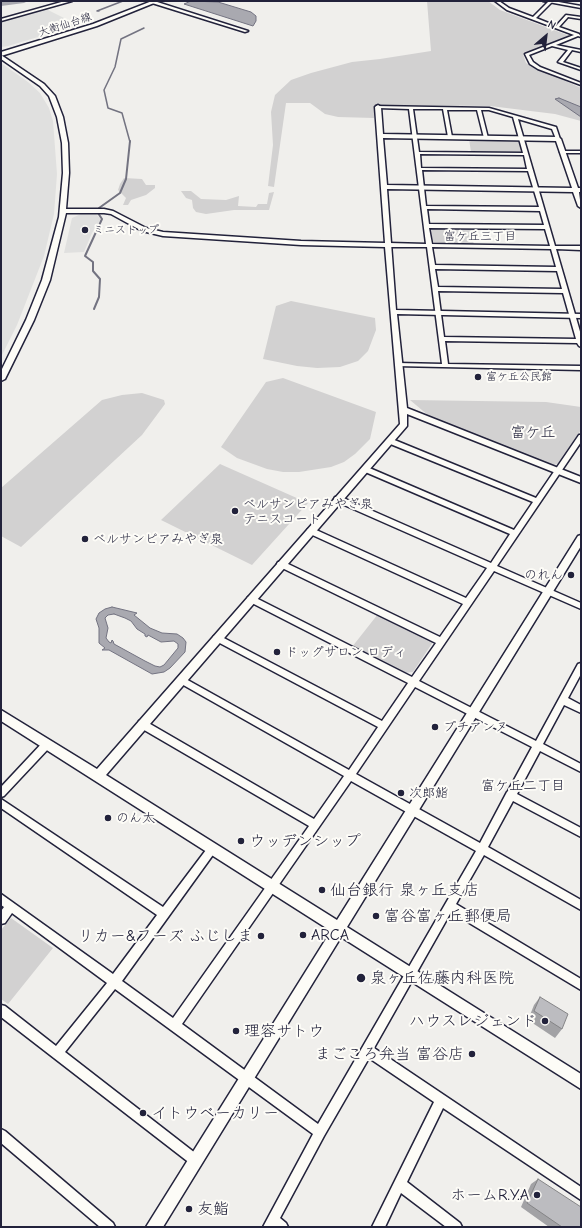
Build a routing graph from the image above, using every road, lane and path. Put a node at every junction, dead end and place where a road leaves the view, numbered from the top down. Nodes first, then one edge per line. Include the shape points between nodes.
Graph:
1 (70, 1) edge
2 (152, 1) edge
3 (497, 1) edge
4 (548, 1) edge
5 (581, 7) edge
6 (534, 18) junction
7 (581, 18) edge
8 (1, 20) edge
9 (557, 27) junction
10 (246, 31) dead end
11 (579, 36) edge
12 (552, 45) junction
13 (571, 49) junction
14 (581, 51) edge
15 (1, 54) edge
16 (581, 69) edge
17 (581, 84) edge
18 (378, 108) joint
19 (411, 108) junction
20 (445, 108) junction
21 (479, 109) junction
22 (515, 117) junction
23 (380, 136) junction
24 (416, 137) junction
25 (450, 137) junction
26 (486, 138) junction
27 (521, 138) junction
28 (558, 139) junction
29 (562, 152) junction
30 (418, 153) junction
31 (580, 153) edge
32 (525, 154) junction
33 (419, 169) junction
34 (530, 170) junction
35 (384, 187) junction
36 (422, 187) junction
37 (535, 189) junction
38 (578, 190) edge
39 (581, 206) edge
40 (424, 207) junction
41 (541, 209) junction
42 (63, 211) junction
43 (427, 226) junction
44 (546, 227) junction
45 (389, 245) junction
46 (429, 246) junction
47 (553, 247) junction
48 (581, 248) edge
49 (432, 267) junction
50 (559, 269) junction
51 (435, 289) junction
52 (565, 291) junction
53 (393, 312) junction
54 (438, 313) junction
55 (577, 316) edge
56 (442, 339) junction
57 (580, 343) edge
58 (398, 365) junction
59 (445, 366) junction
60 (581, 368) edge
61 (1, 379) edge
62 (404, 410) junction
63 (581, 437) edge
64 (390, 440) junction
65 (365, 469) junction
66 (558, 471) junction
67 (581, 480) edge
68 (338, 499) junction
69 (536, 501) junction
70 (311, 530) junction
71 (514, 533) junction
72 (581, 538) edge
73 (281, 564) junction
74 (491, 566) junction
75 (548, 592) junction
76 (251, 599) junction
77 (467, 602) junction
78 (581, 606) edge
79 (217, 638) junction
80 (440, 641) junction
81 (581, 666) edge
82 (181, 680) junction
83 (412, 682) junction
84 (563, 700) junction
85 (581, 709) edge
86 (472, 713) junction
87 (1, 715) edge
88 (142, 724) junction
89 (382, 726) junction
90 (47, 744) junction
91 (537, 746) junction
92 (581, 768) edge
93 (350, 775) junction
94 (98, 776) junction
95 (1, 793) edge
96 (510, 795) junction
97 (1, 803) edge
98 (412, 810) junction
99 (315, 825) junction
100 (581, 833) edge
101 (212, 849) junction
102 (482, 849) junction
103 (272, 887) junction
104 (1, 899) edge
105 (581, 905) edge
106 (450, 906) junction
107 (11, 907) junction
108 (164, 914) junction
109 (1, 919) edge
110 (338, 928) junction
111 (410, 974) junction
112 (114, 982) junction
113 (581, 985) edge
114 (1, 1010) edge
115 (174, 1026) junction
116 (367, 1050) junction
117 (57, 1053) junction
118 (245, 1079) junction
119 (581, 1082) edge
120 (441, 1101) junction
121 (320, 1132) junction
122 (1, 1135) edge
123 (195, 1160) junction
124 (399, 1184) junction
125 (581, 1194) edge
126 (275, 1225) edge
127 (109, 1227) edge
128 (154, 1227) edge
129 (378, 1227) edge
130 (456, 1227) edge

1 - 8 street
2 - 10 street
2 - 15 main road, 大衡仙台線 via 88,28
3 - 6 street via 508,9
4 - 5 street
4 - 6 street
6 - 9 street
7 - 9 street via 568,16
9 - 11 street
11 - 12 street
12 - 13 street
12 - 17 street via 528,54 531,63
13 - 14 street
13 - 16 street via 560,62
15 - 42 street via 42,85 56,105 65,143
18 - 19 street
18 - 23 street
19 - 20 street
19 - 24 street
20 - 21 street
20 - 25 street
21 - 22 street via 489,109
21 - 26 street
22 - 27 street
22 - 28 street via 554,128
23 - 24 street
23 - 35 street
24 - 25 street
24 - 30 street
25 - 26 street
26 - 27 street
27 - 28 street
27 - 32 street
28 - 29 street
29 - 31 street
29 - 38 street
30 - 32 street
30 - 33 street
32 - 34 street
33 - 34 street
33 - 36 street
34 - 37 street
35 - 36 street
35 - 45 street
36 - 37 street
36 - 40 street
37 - 38 street
37 - 41 street
38 - 39 street
40 - 41 street
40 - 43 street
41 - 44 street
42 - 45 street via 113,213 144,230 163,234
42 - 61 street via 46,280
43 - 44 street
43 - 46 street
44 - 47 street
45 - 46 street
45 - 53 street
46 - 47 street
46 - 49 street
47 - 48 street
47 - 50 street
49 - 50 street
49 - 51 street
50 - 52 street
51 - 52 street
51 - 54 street
52 - 55 street
53 - 54 street
53 - 58 street
54 - 55 street
54 - 56 street
55 - 57 street
56 - 57 street
56 - 59 street
58 - 59 street
58 - 62 street
59 - 60 street
62 - 64 street via 404,424
62 - 66 street
63 - 66 street
64 - 65 street
64 - 69 street
65 - 68 street
65 - 71 street
66 - 67 street
66 - 69 street
68 - 70 street
68 - 74 street
69 - 71 street
70 - 73 street
70 - 77 street
71 - 74 street
72 - 75 street
73 - 76 street
73 - 80 street
74 - 75 street
74 - 77 street
75 - 78 street
75 - 86 street
76 - 79 street
76 - 83 street
77 - 80 street
79 - 82 street
79 - 89 street
80 - 83 street
81 - 84 street
82 - 88 street
82 - 93 street
83 - 86 street
83 - 89 street
84 - 85 street
84 - 91 street
86 - 91 street
86 - 98 street
87 - 90 street
88 - 94 street
88 - 99 street
89 - 93 street
90 - 94 street
90 - 95 street
91 - 92 street
91 - 96 street
93 - 98 street
93 - 99 street
94 - 101 street
96 - 100 street
96 - 102 street
97 - 108 street
98 - 102 street
98 - 110 street
99 - 103 street
101 - 103 street
101 - 108 street
102 - 105 street
102 - 106 street
103 - 110 street
103 - 115 street
104 - 107 street
106 - 111 street
106 - 113 street
107 - 109 street
107 - 112 street
108 - 112 street
110 - 111 street
110 - 118 street
111 - 116 street
111 - 119 street
112 - 115 street
112 - 117 street
114 - 117 street
115 - 118 street
116 - 120 street
116 - 121 street
117 - 123 street
118 - 121 street
118 - 123 street
120 - 124 street
120 - 125 street
121 - 126 street
122 - 127 street
123 - 128 street
124 - 129 street
124 - 130 street

